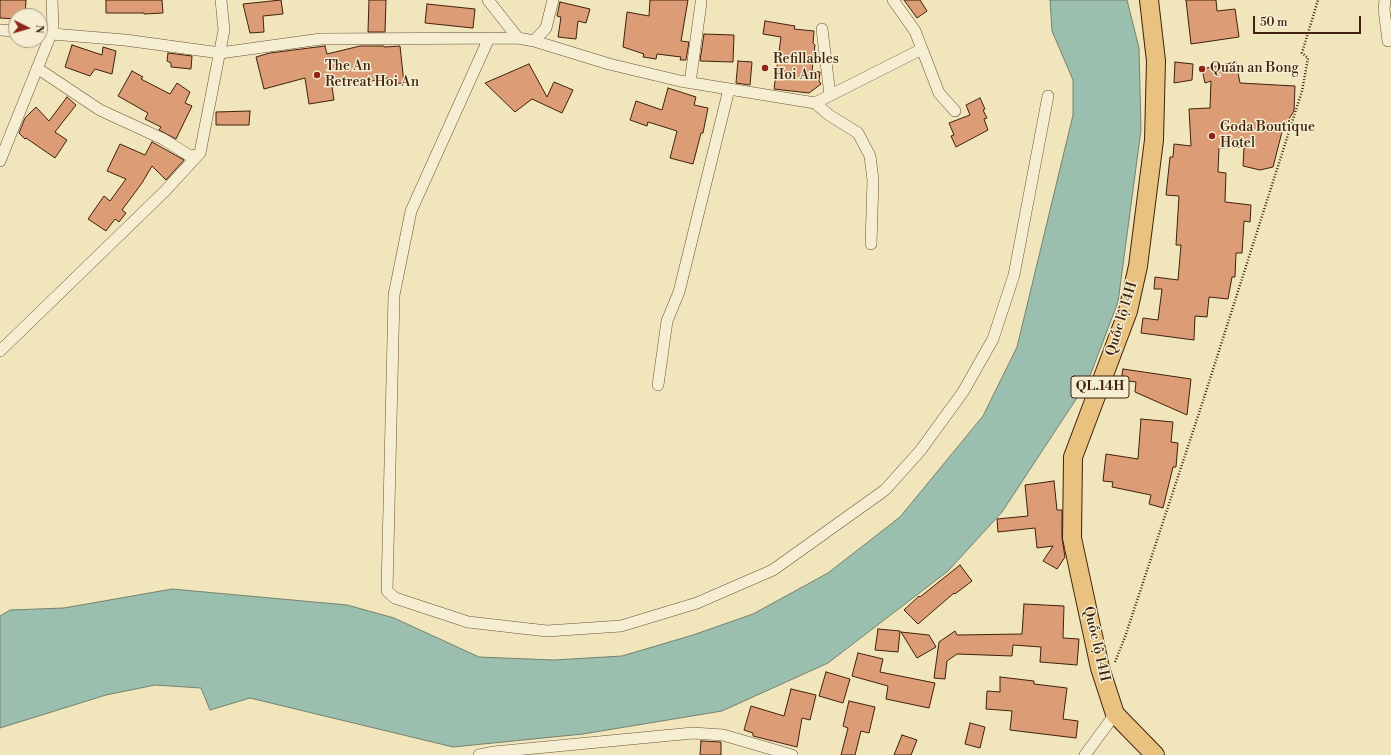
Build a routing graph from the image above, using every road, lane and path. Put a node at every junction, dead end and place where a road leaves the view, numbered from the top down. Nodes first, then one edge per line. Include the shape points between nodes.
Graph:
1 (52, 0) edge
2 (221, 0) edge
3 (488, 0) edge
4 (553, 0) edge
5 (893, 0) edge
6 (1149, 0) edge
7 (1318, 0) edge
8 (1385, 0) edge
9 (701, 3) dead end
10 (822, 29) dead end
11 (48, 32) edge
12 (48, 34) edge
13 (489, 38) junction
14 (518, 38) junction
15 (534, 41) junction
16 (1388, 41) dead end
17 (42, 48) edge
18 (922, 50) junction
19 (220, 53) junction
20 (37, 68) junction
21 (690, 82) junction
22 (729, 89) junction
23 (830, 95) junction
24 (1048, 96) dead end
25 (815, 103) junction
26 (955, 111) dead end
27 (197, 156) junction
28 (0, 161) edge
29 (871, 244) dead end
30 (0, 351) edge
31 (658, 385) dead end
32 (1100, 668) junction
33 (1115, 714) junction
34 (479, 755) edge
35 (791, 755) edge
36 (1085, 755) edge
37 (1156, 755) edge

1 - 11 street via 53,29
2 - 19 street via 224,30
3 - 14 street
4 - 15 street via 546,28
5 - 18 street via 915,31
6 - 32 main road, Quốc lộ 14H / QL.14H via 1156,61 1154,140 1138,266 1128,311 1073,456 1072,538
7 - 32 path via 1302,53 1308,58 1302,91 1202,404 1115,663
8 - 16 street
9 - 21 street
10 - 23 street
12 - 19 street via 125,40
13 - 14 street
13 - 19 street via 321,39
13 - 24 street via 411,211 394,295 387,591 395,598 468,622 547,631 621,626 697,603 773,570 885,490 920,451 958,398 994,339 1014,275
14 - 15 street
15 - 21 street via 609,64
17 - 20 street
18 - 23 street
18 - 26 street via 939,93
19 - 27 street via 201,150
20 - 27 street via 100,110 163,139 190,156
20 - 28 street
21 - 22 street
22 - 25 street
22 - 31 street via 679,292 669,314
23 - 25 street
25 - 29 street via 858,133 870,156 873,180
27 - 30 street via 165,191
32 - 33 main road, Quốc lộ 14H / QL.14H
33 - 36 street
33 - 37 main road, Quốc lộ 14H / QL.14H
34 - 35 street via 693,733 723,735

